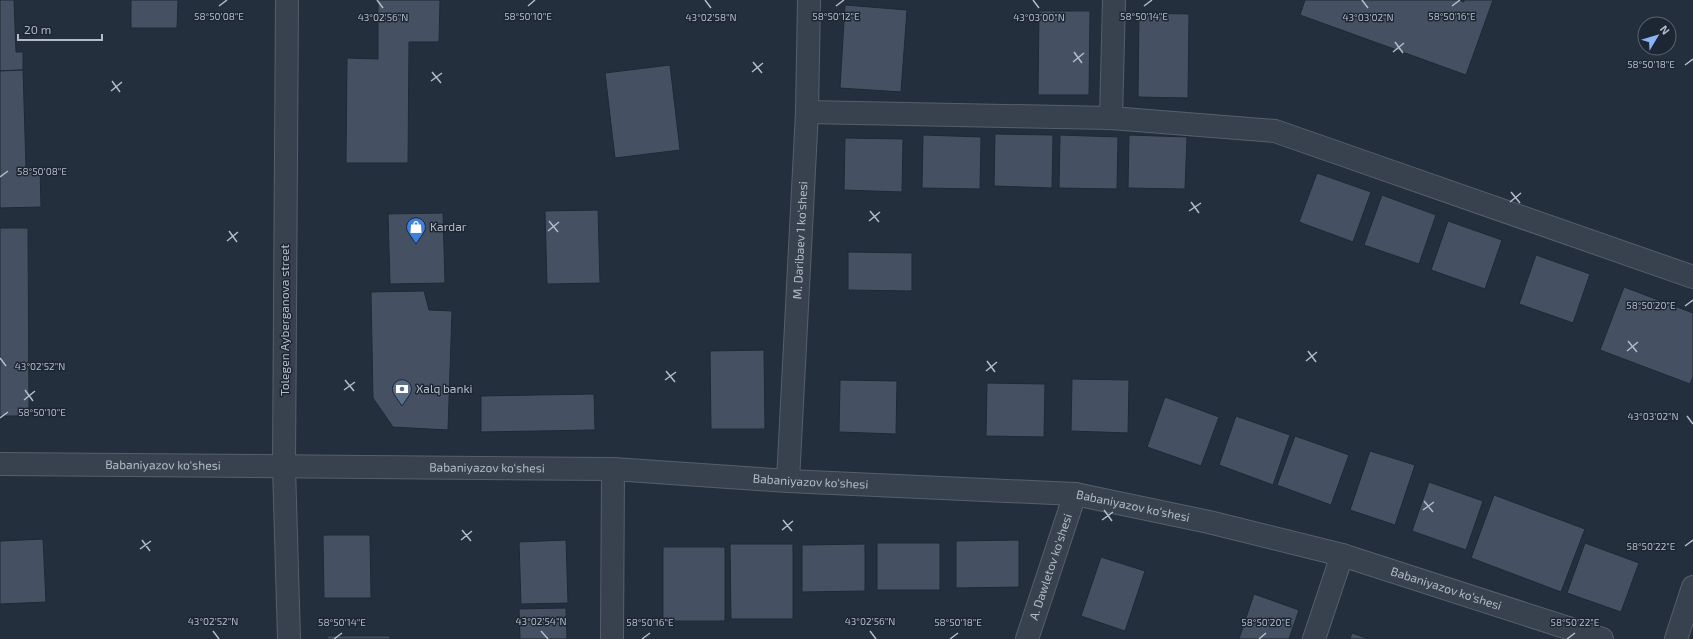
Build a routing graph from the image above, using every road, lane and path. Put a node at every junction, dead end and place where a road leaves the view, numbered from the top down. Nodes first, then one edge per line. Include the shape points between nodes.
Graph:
1 (287, 0) edge
2 (809, 0) edge
3 (1114, 0) edge
4 (807, 112) junction
5 (1111, 118) junction
6 (1693, 277) edge
7 (0, 464) edge
8 (284, 467) junction
9 (613, 470) junction
10 (788, 481) junction
11 (1075, 494) junction
12 (1342, 555) junction
13 (1693, 587) edge
14 (288, 639) edge
15 (612, 639) edge
16 (1027, 639) edge
17 (1314, 639) edge
18 (1602, 639) edge
19 (1676, 639) edge

1 - 8 street, Tolegen Ayberganova street
2 - 4 street, M. Daribaev 1 ko'shesi
3 - 5 street
4 - 5 street
4 - 10 street, M. Daribaev 1 ko'shesi
5 - 6 street via 1275,131
7 - 8 street, Babaniyazov ko‘shesi
8 - 9 street, Babaniyazov ko‘shesi
8 - 14 street, Tolegen Ayberganova street
9 - 10 street, Babaniyazov ko‘shesi
9 - 15 street
10 - 11 street, Babaniyazov ko‘shesi
11 - 12 street, Babaniyazov ko‘shesi via 1208,522
11 - 16 street, A. Dawletov ko'shesi
12 - 17 street
12 - 18 street, Babaniyazov ko‘shesi
13 - 19 street

